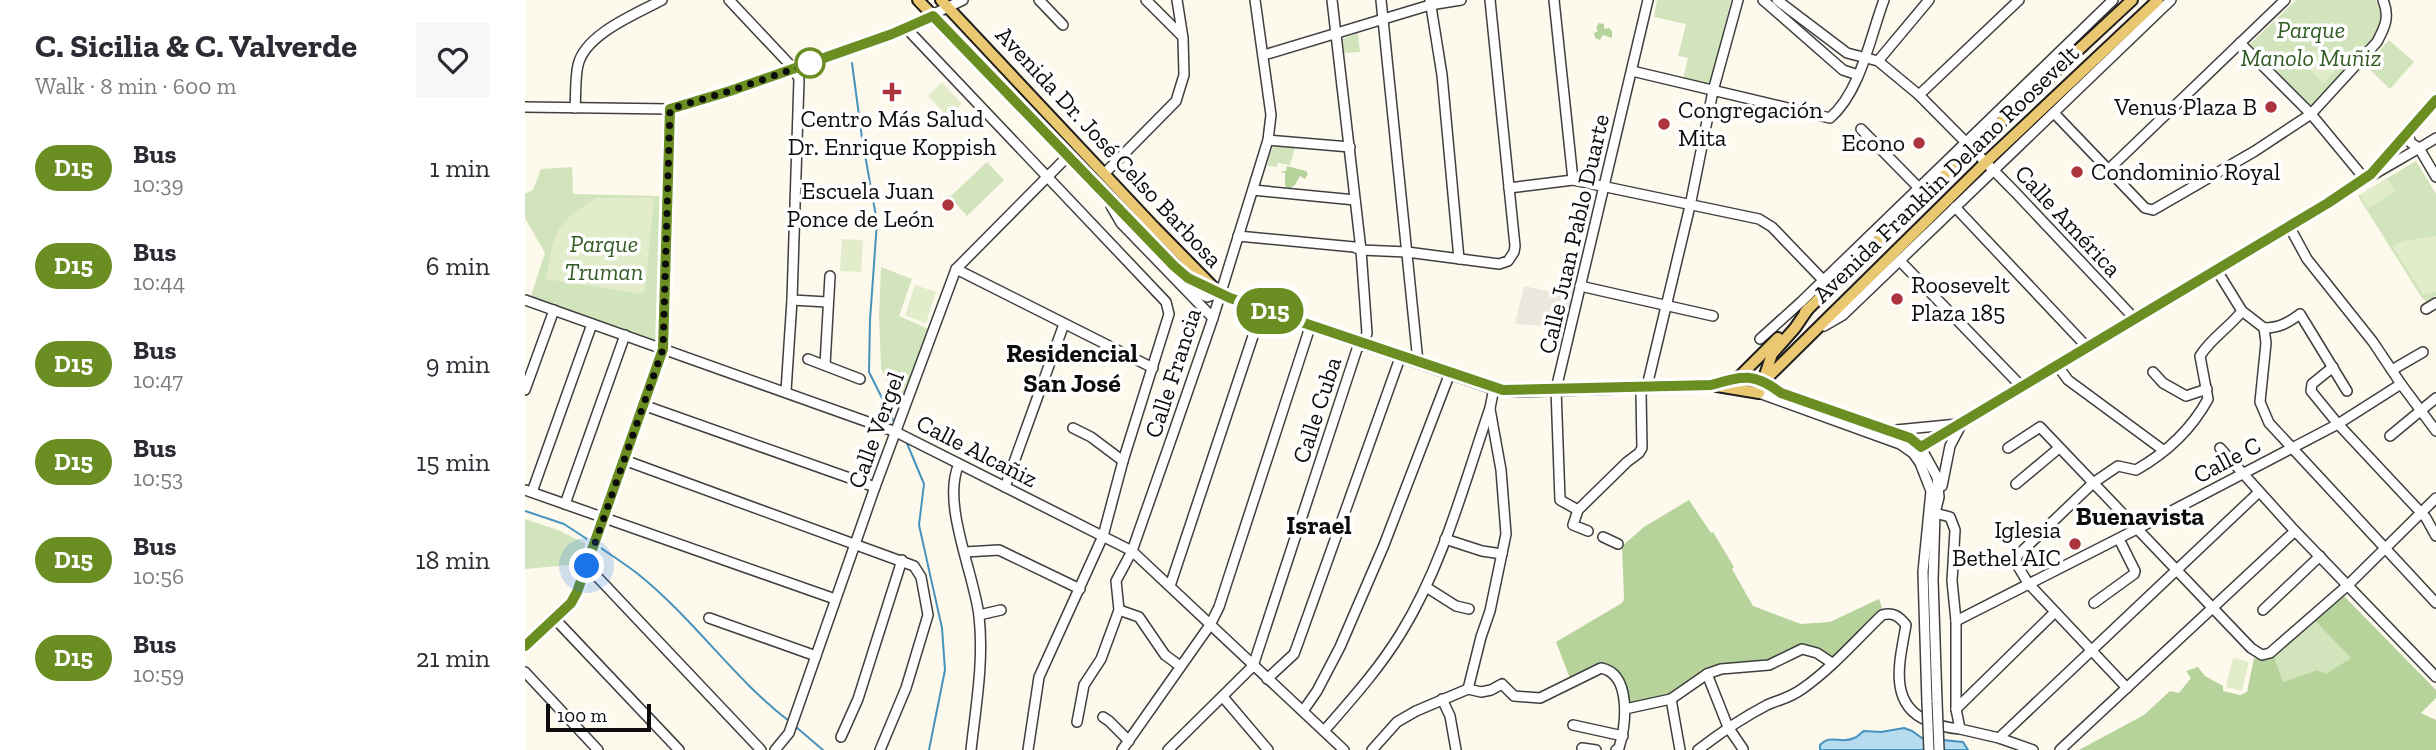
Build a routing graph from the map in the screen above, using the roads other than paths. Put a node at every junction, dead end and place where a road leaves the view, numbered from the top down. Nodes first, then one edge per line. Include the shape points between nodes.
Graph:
1 (662, 0) edge
2 (729, 0) edge
3 (918, 0) edge
4 (963, 0) edge
5 (1039, 0) edge
6 (1146, 0) edge
7 (1177, 0) edge
8 (1255, 0) edge
9 (1332, 0) edge
10 (1381, 0) edge
11 (1461, 0) edge
12 (1490, 0) edge
13 (1554, 0) edge
14 (1648, 0) edge
15 (1738, 0) edge
16 (1763, 0) edge
17 (1777, 0) edge
18 (1884, 0) edge
19 (1929, 0) edge
20 (2019, 0) edge
21 (2113, 0) edge
22 (2132, 0) edge
23 (2158, 0) edge
24 (2171, 0) edge
25 (2285, 0) edge
26 (2383, 0) edge
27 (1430, 3) edge
28 (945, 4) edge
29 (933, 16) junction
30 (1383, 20) junction
31 (1063, 25) dead end
32 (907, 29) junction
33 (1336, 35) junction
34 (1183, 38) junction
35 (2240, 43) junction
36 (1264, 55) junction
37 (1865, 58) junction
38 (1878, 61) junction
39 (794, 69) junction
40 (1632, 71) junction
41 (1858, 75) junction
42 (1713, 92) junction
43 (1919, 95) junction
44 (2436, 100) edge
45 (525, 107) edge
46 (575, 108) junction
47 (670, 109) junction
48 (2054, 113) junction
49 (2311, 114) junction
50 (1861, 129) dead end
51 (2406, 132) junction
52 (2436, 138) edge
53 (1268, 140) junction
54 (1969, 145) junction
55 (1350, 147) junction
56 (2419, 148) junction
57 (1067, 157) junction
58 (1990, 166) junction
59 (2108, 170) junction
60 (1104, 174) junction
61 (2368, 176) junction
62 (1048, 177) junction
63 (2436, 177) edge
64 (1573, 180) junction
65 (1603, 186) junction
66 (1509, 188) junction
67 (1919, 188) junction
68 (1253, 190) junction
69 (1107, 199) junction
70 (1355, 200) junction
71 (1690, 206) junction
72 (1955, 207) junction
73 (2289, 226) junction
74 (1238, 236) junction
75 (1361, 250) junction
76 (1407, 252) junction
77 (1459, 259) junction
78 (1901, 261) junction
79 (956, 269) junction
80 (2217, 269) junction
81 (829, 276) dead end
82 (1823, 280) junction
83 (1181, 285) junction
84 (1580, 286) junction
85 (1219, 293) junction
86 (525, 300) edge
87 (792, 300) junction
88 (827, 302) junction
89 (2436, 303) edge
90 (1804, 306) junction
91 (1667, 307) junction
92 (1262, 309) junction
93 (2426, 309) dead end
94 (554, 310) junction
95 (2242, 310) junction
96 (1713, 316) dead end
97 (1213, 318) junction
98 (2134, 318) junction
99 (592, 324) junction
100 (1064, 324) junction
101 (1311, 324) junction
102 (2264, 328) junction
103 (1813, 332) junction
104 (625, 335) junction
105 (1760, 339) dead end
106 (1364, 342) junction
107 (2087, 347) junction
108 (663, 349) junction
109 (2423, 352) dead end
110 (1401, 355) junction
111 (808, 359) dead end
112 (1417, 362) junction
113 (825, 365) junction
114 (2057, 365) junction
115 (2333, 367) junction
116 (1153, 368) junction
117 (2392, 370) junction
118 (2153, 372) dead end
119 (1450, 373) junction
120 (1738, 378) junction
121 (860, 379) dead end
122 (1764, 380) junction
123 (2400, 384) junction
124 (1711, 385) junction
125 (1647, 386) junction
126 (2022, 387) junction
127 (1494, 388) junction
128 (1556, 389) junction
129 (2207, 389) junction
130 (525, 390) edge
131 (786, 391) junction
132 (2347, 391) dead end
133 (1759, 393) junction
134 (2436, 398) edge
135 (643, 405) junction
136 (1490, 408) junction
137 (2421, 410) junction
138 (1964, 423) junction
139 (2338, 424) junction
140 (1073, 428) dead end
141 (1887, 430) junction
142 (2436, 431) edge
143 (896, 432) junction
144 (2390, 436) dead end
145 (2059, 447) junction
146 (2008, 448) dead end
147 (2220, 448) dead end
148 (2291, 448) junction
149 (1917, 450) junction
150 (2163, 450) junction
151 (624, 460) junction
152 (1123, 461) junction
153 (959, 464) junction
154 (2242, 474) junction
155 (2093, 483) junction
156 (2017, 484) dead end
157 (874, 487) junction
158 (1005, 487) junction
159 (528, 491) edge
160 (2259, 492) junction
161 (1939, 497) junction
162 (2436, 498) edge
163 (565, 504) junction
164 (1579, 510) junction
165 (1932, 512) junction
166 (2420, 512) junction
167 (604, 517) junction
168 (2137, 530) junction
169 (1588, 531) dead end
170 (2295, 531) junction
171 (1103, 536) junction
172 (2436, 536) edge
173 (1603, 537) dead end
174 (1445, 539) junction
175 (2119, 539) junction
176 (856, 543) junction
177 (1618, 544) dead end
178 (2386, 549) junction
179 (1132, 551) junction
180 (965, 552) junction
181 (1502, 554) junction
182 (2320, 556) junction
183 (902, 560) junction
184 (588, 563) junction
185 (2176, 571) junction
186 (2028, 583) junction
187 (2348, 585) junction
188 (1170, 586) junction
189 (1426, 587) junction
190 (1080, 589) junction
191 (835, 599) junction
192 (2094, 603) dead end
193 (2436, 603) edge
194 (2213, 608) junction
195 (1469, 609) dead end
196 (1001, 610) dead end
197 (1119, 610) junction
198 (2263, 610) dead end
199 (2055, 612) junction
200 (979, 615) junction
201 (554, 618) junction
202 (709, 618) dead end
203 (1956, 621) junction
204 (1210, 625) junction
205 (525, 646) edge
206 (2092, 650) junction
207 (816, 656) junction
208 (1832, 663) junction
209 (1180, 666) junction
210 (1253, 666) junction
211 (2434, 670) edge
212 (525, 672) edge
213 (1707, 674) junction
214 (1267, 679) junction
215 (1468, 688) junction
216 (2127, 688) junction
217 (1223, 697) junction
218 (1442, 699) junction
219 (1671, 699) junction
220 (1932, 702) junction
221 (1625, 709) junction
222 (1956, 709) junction
223 (1303, 711) junction
224 (1103, 718) dead end
225 (1077, 722) dead end
226 (1573, 724) dead end
227 (1728, 727) junction
228 (1959, 729) junction
229 (1324, 731) junction
230 (1623, 736) junction
231 (841, 737) dead end
232 (1999, 738) junction
233 (1177, 740) junction
234 (1129, 741) junction
235 (1581, 748) dead end
236 (1743, 749) edge
237 (598, 750) edge
238 (679, 750) edge
239 (761, 750) edge
240 (775, 750) edge
241 (880, 750) edge
242 (971, 750) edge
243 (1028, 750) edge
244 (1122, 750) edge
245 (1168, 750) edge
246 (1184, 750) edge
247 (1268, 750) edge
248 (1344, 750) edge
249 (1371, 750) edge
250 (1456, 750) edge
251 (1596, 750) edge
252 (1608, 750) edge
253 (1618, 750) edge
254 (1680, 750) edge
255 (1698, 750) edge
256 (1929, 750) edge
257 (1939, 750) edge
258 (2033, 750) edge
259 (2060, 750) edge

1 - 46 street via 588,45 578,64
2 - 39 street
3 - 29 main road, Avenida Dr. José Celso Barbosa
4 - 28 street
5 - 31 street
6 - 34 street
7 - 34 street
8 - 36 street, Calle Francia
9 - 33 street, Calle Cuba
10 - 30 street
11 - 27 street
12 - 66 street
13 - 64 street
14 - 40 street, Calle Juan Pablo Duarte
15 - 42 street
16 - 41 street via 1843,70
17 - 37 street, Calle América via 1847,53
18 - 37 street
19 - 38 street
20 - 43 street
21 - 54 street
22 - 54 main road, Avenida Franklin Delano Roosevelt
23 - 58 main road, Avenida Franklin Delano Roosevelt
24 - 48 street
25 - 35 street
26 - 49 street via 2388,14 2377,42
27 - 30 street
27 - 77 street via 1442,75
28 - 29 street
28 - 60 main road, Avenida Dr. José Celso Barbosa
29 - 32 street
29 - 57 main road, Avenida Dr. José Celso Barbosa
30 - 33 street
30 - 76 street
32 - 39 street
32 - 62 street
33 - 36 street
33 - 55 street, Calle Cuba
34 - 60 street via 1184,75 1176,101
35 - 49 street
35 - 59 street
36 - 53 street, Calle Francia via 1271,115
37 - 38 street, Calle América
37 - 41 street
38 - 43 street, Calle América
39 - 47 street
39 - 87 street via 799,79
40 - 42 street
40 - 65 street, Calle Juan Pablo Duarte
41 - 42 street via 1830,118
42 - 71 street
43 - 54 street, Calle América
44 - 51 street
45 - 46 street
46 - 47 street
47 - 108 street
48 - 58 street
48 - 59 street
49 - 59 street via 2153,210 2145,208
49 - 61 street
50 - 67 street
51 - 56 street via 2410,143
51 - 61 street
52 - 56 street
53 - 55 street
53 - 68 street, Calle Francia
54 - 58 street, Calle América
54 - 67 street
54 - 90 main road, Avenida Franklin Delano Roosevelt
55 - 70 street, Calle Cuba
56 - 61 street
56 - 63 street
57 - 62 street, Calle Vergel
57 - 69 main road, Avenida Dr. José Celso Barbosa
58 - 72 street
58 - 98 street, Calle América
58 - 103 main road, Avenida Franklin Delano Roosevelt
60 - 85 main road, Avenida Dr. José Celso Barbosa
61 - 73 street
62 - 79 street, Calle Vergel
62 - 116 street via 1166,302 1169,314
64 - 65 street
64 - 66 street
65 - 71 street
65 - 84 street, Calle Juan Pablo Duarte
66 - 77 street via 1515,250 1508,261
67 - 82 street
68 - 70 street
68 - 74 street, Calle Francia
69 - 83 street via 1121,223
69 - 85 main road, Avenida Dr. José Celso Barbosa via 1188,278
70 - 75 street, Calle Cuba
71 - 82 street via 1759,219
71 - 91 street
72 - 78 street
72 - 107 street
73 - 80 street
73 - 117 street via 2307,259
74 - 75 street
74 - 85 street, Calle Francia
75 - 76 street
75 - 106 street, Calle Cuba
76 - 77 street
76 - 112 street
78 - 103 street via 1843,315
78 - 126 street
79 - 100 street
79 - 143 street, Calle Vergel
80 - 95 street
80 - 98 street
81 - 88 street
82 - 90 street
83 - 85 street via 1206,297
83 - 97 street
84 - 91 street
84 - 128 street, Calle Juan Pablo Duarte
85 - 92 main road, Avenida Dr. José Celso Barbosa
85 - 97 street, Calle Francia
86 - 94 street, Calle Alcañiz
87 - 88 street
87 - 131 street
88 - 113 street
89 - 93 street
90 - 105 street
90 - 120 main road, Avenida Franklin Delano Roosevelt
90 - 122 main road via 1795,328 1772,354
91 - 96 street
91 - 125 street
92 - 101 main road, Avenida Dr. José Celso Barbosa
92 - 188 street
94 - 99 street, Calle Alcañiz
94 - 130 street
95 - 102 street
95 - 129 street via 2200,356
97 - 179 street, Calle Francia
98 - 107 street
99 - 104 street, Calle Alcañiz
99 - 159 street
100 - 116 street
100 - 158 street
101 - 106 main road, Avenida Dr. José Celso Barbosa
101 - 204 street
102 - 115 street via 2287,323 2300,314
102 - 148 street via 2260,402 2269,423
103 - 122 main road, Avenida Franklin Delano Roosevelt
104 - 108 street, Calle Alcañiz
104 - 163 street
106 - 110 main road, Avenida Dr. José Celso Barbosa
106 - 210 street, Calle Cuba via 1357,349
107 - 114 street
108 - 131 street, Calle Alcañiz
108 - 135 street
109 - 117 street
110 - 112 main road, Avenida Dr. José Celso Barbosa
110 - 214 street via 1297,646
111 - 113 street
112 - 119 main road, Avenida Dr. José Celso Barbosa
113 - 121 street
114 - 126 street
114 - 150 street via 2068,380
115 - 132 street
115 - 139 street via 2312,384 2311,391
116 - 152 street
117 - 123 street
118 - 129 street via 2186,396
119 - 127 main road, Avenida Dr. José Celso Barbosa
119 - 223 street via 1340,647
120 - 122 main road, Avenida Dr. José Celso Barbosa
120 - 124 main road, Avenida Dr. José Celso Barbosa
122 - 133 main road
122 - 141 street, Avenida Dr. José Celso Barbosa via 1781,393
123 - 137 street
123 - 139 street, Calle C
124 - 125 main road, Avenida Dr. José Celso Barbosa
124 - 133 main road, Avenida Dr. José Celso Barbosa
125 - 128 main road, Avenida Dr. José Celso Barbosa
125 - 164 street via 1641,393 1643,440 1639,453
126 - 138 street
127 - 128 main road, Avenida Dr. José Celso Barbosa
127 - 136 street
128 - 164 street, Calle Juan Pablo Duarte via 1560,500
129 - 150 street via 2208,399 2189,430
131 - 143 street, Calle Alcañiz
133 - 149 street, Avenida Dr. José Celso Barbosa
134 - 137 street
135 - 151 street
135 - 157 street
136 - 174 street
136 - 181 street via 1501,470 1506,534
137 - 142 street
137 - 144 street
138 - 141 street
138 - 149 street
138 - 161 street via 1950,446
139 - 148 street, Calle C
139 - 166 street
140 - 152 street
141 - 149 street, Avenida Dr. José Celso Barbosa via 1910,438
143 - 153 street, Calle Alcañiz
143 - 157 street, Calle Vergel
145 - 146 street via 2040,427
145 - 155 street
145 - 156 street
147 - 154 street
148 - 154 street, Calle C
148 - 178 street
149 - 161 street via 1935,470
149 - 165 street via 1931,492
150 - 155 street via 2136,470 2118,466
151 - 167 street
151 - 176 street
152 - 171 street
153 - 158 street, Calle Alcañiz
153 - 180 street via 953,499
154 - 160 street
154 - 168 street, Calle C
155 - 168 street
155 - 186 street via 2017,556
157 - 176 street, Calle Vergel
158 - 171 street, Calle Alcañiz
159 - 163 street
160 - 170 street
160 - 185 street
161 - 165 street
162 - 166 street
163 - 167 street
164 - 169 street via 1573,525
165 - 203 street via 1954,522
165 - 220 street
166 - 172 street
166 - 178 street
167 - 184 street
167 - 191 street
168 - 175 street, Calle C
168 - 185 street
170 - 182 street
170 - 194 street
171 - 179 street, Calle Alcañiz
171 - 190 street
173 - 177 street
174 - 181 street
174 - 189 street
175 - 186 street, Calle C
175 - 192 street via 2136,571
176 - 183 street
176 - 191 street, Calle Vergel
178 - 187 street
178 - 193 street
179 - 188 street, Calle Alcañiz
179 - 197 street, Calle Francia via 1116,581
180 - 190 street via 999,551
180 - 200 street
181 - 215 street
182 - 187 street
182 - 198 street
183 - 231 street
183 - 241 street via 914,566 921,577 928,615 906,688
184 - 201 street via 571,603
184 - 239 street
185 - 194 street
185 - 206 street
186 - 199 street
186 - 203 street, Calle C
187 - 194 street via 2270,653 2251,648
187 - 211 street
188 - 204 street, Calle Alcañiz
189 - 195 street
189 - 229 street via 1388,654
190 - 243 street via 1039,677
191 - 207 street, Calle Vergel
194 - 216 street
196 - 200 street
197 - 209 street via 1139,617 1165,655
197 - 225 street, Calle Francia via 1101,660 1084,685
199 - 206 street
199 - 222 street
200 - 242 street via 981,667
201 - 205 street
201 - 238 street
202 - 207 street
203 - 222 street
204 - 209 street
204 - 210 street, Calle Alcañiz
206 - 216 street
206 - 232 street
207 - 240 street, Calle Vergel via 789,733
208 - 213 street via 1802,649 1769,665
208 - 227 street via 1785,700
208 - 228 street via 1882,615 1900,617 1906,625 1901,699 1921,718
209 - 234 street
210 - 214 street, Calle Alcañiz
210 - 217 street, Calle Cuba
212 - 237 street
213 - 219 street
213 - 227 street
214 - 223 street, Calle Alcañiz
215 - 218 street
215 - 221 street via 1481,692 1502,684 1514,696 1540,698 1605,668 1619,680
216 - 259 street
217 - 233 street, Calle Cuba
217 - 247 street
218 - 249 street via 1397,722
218 - 250 street
219 - 221 street
219 - 254 street
220 - 256 street, bridge
220 - 257 street, bridge
221 - 230 street
222 - 228 street
223 - 229 street, Calle Alcañiz
224 - 234 street
226 - 230 street
227 - 236 street
227 - 255 street
228 - 232 street
229 - 248 street, Calle Alcañiz
230 - 253 street
232 - 258 street
233 - 245 street, Calle Cuba
233 - 246 street
234 - 244 street
235 - 251 street
252 - 253 street

